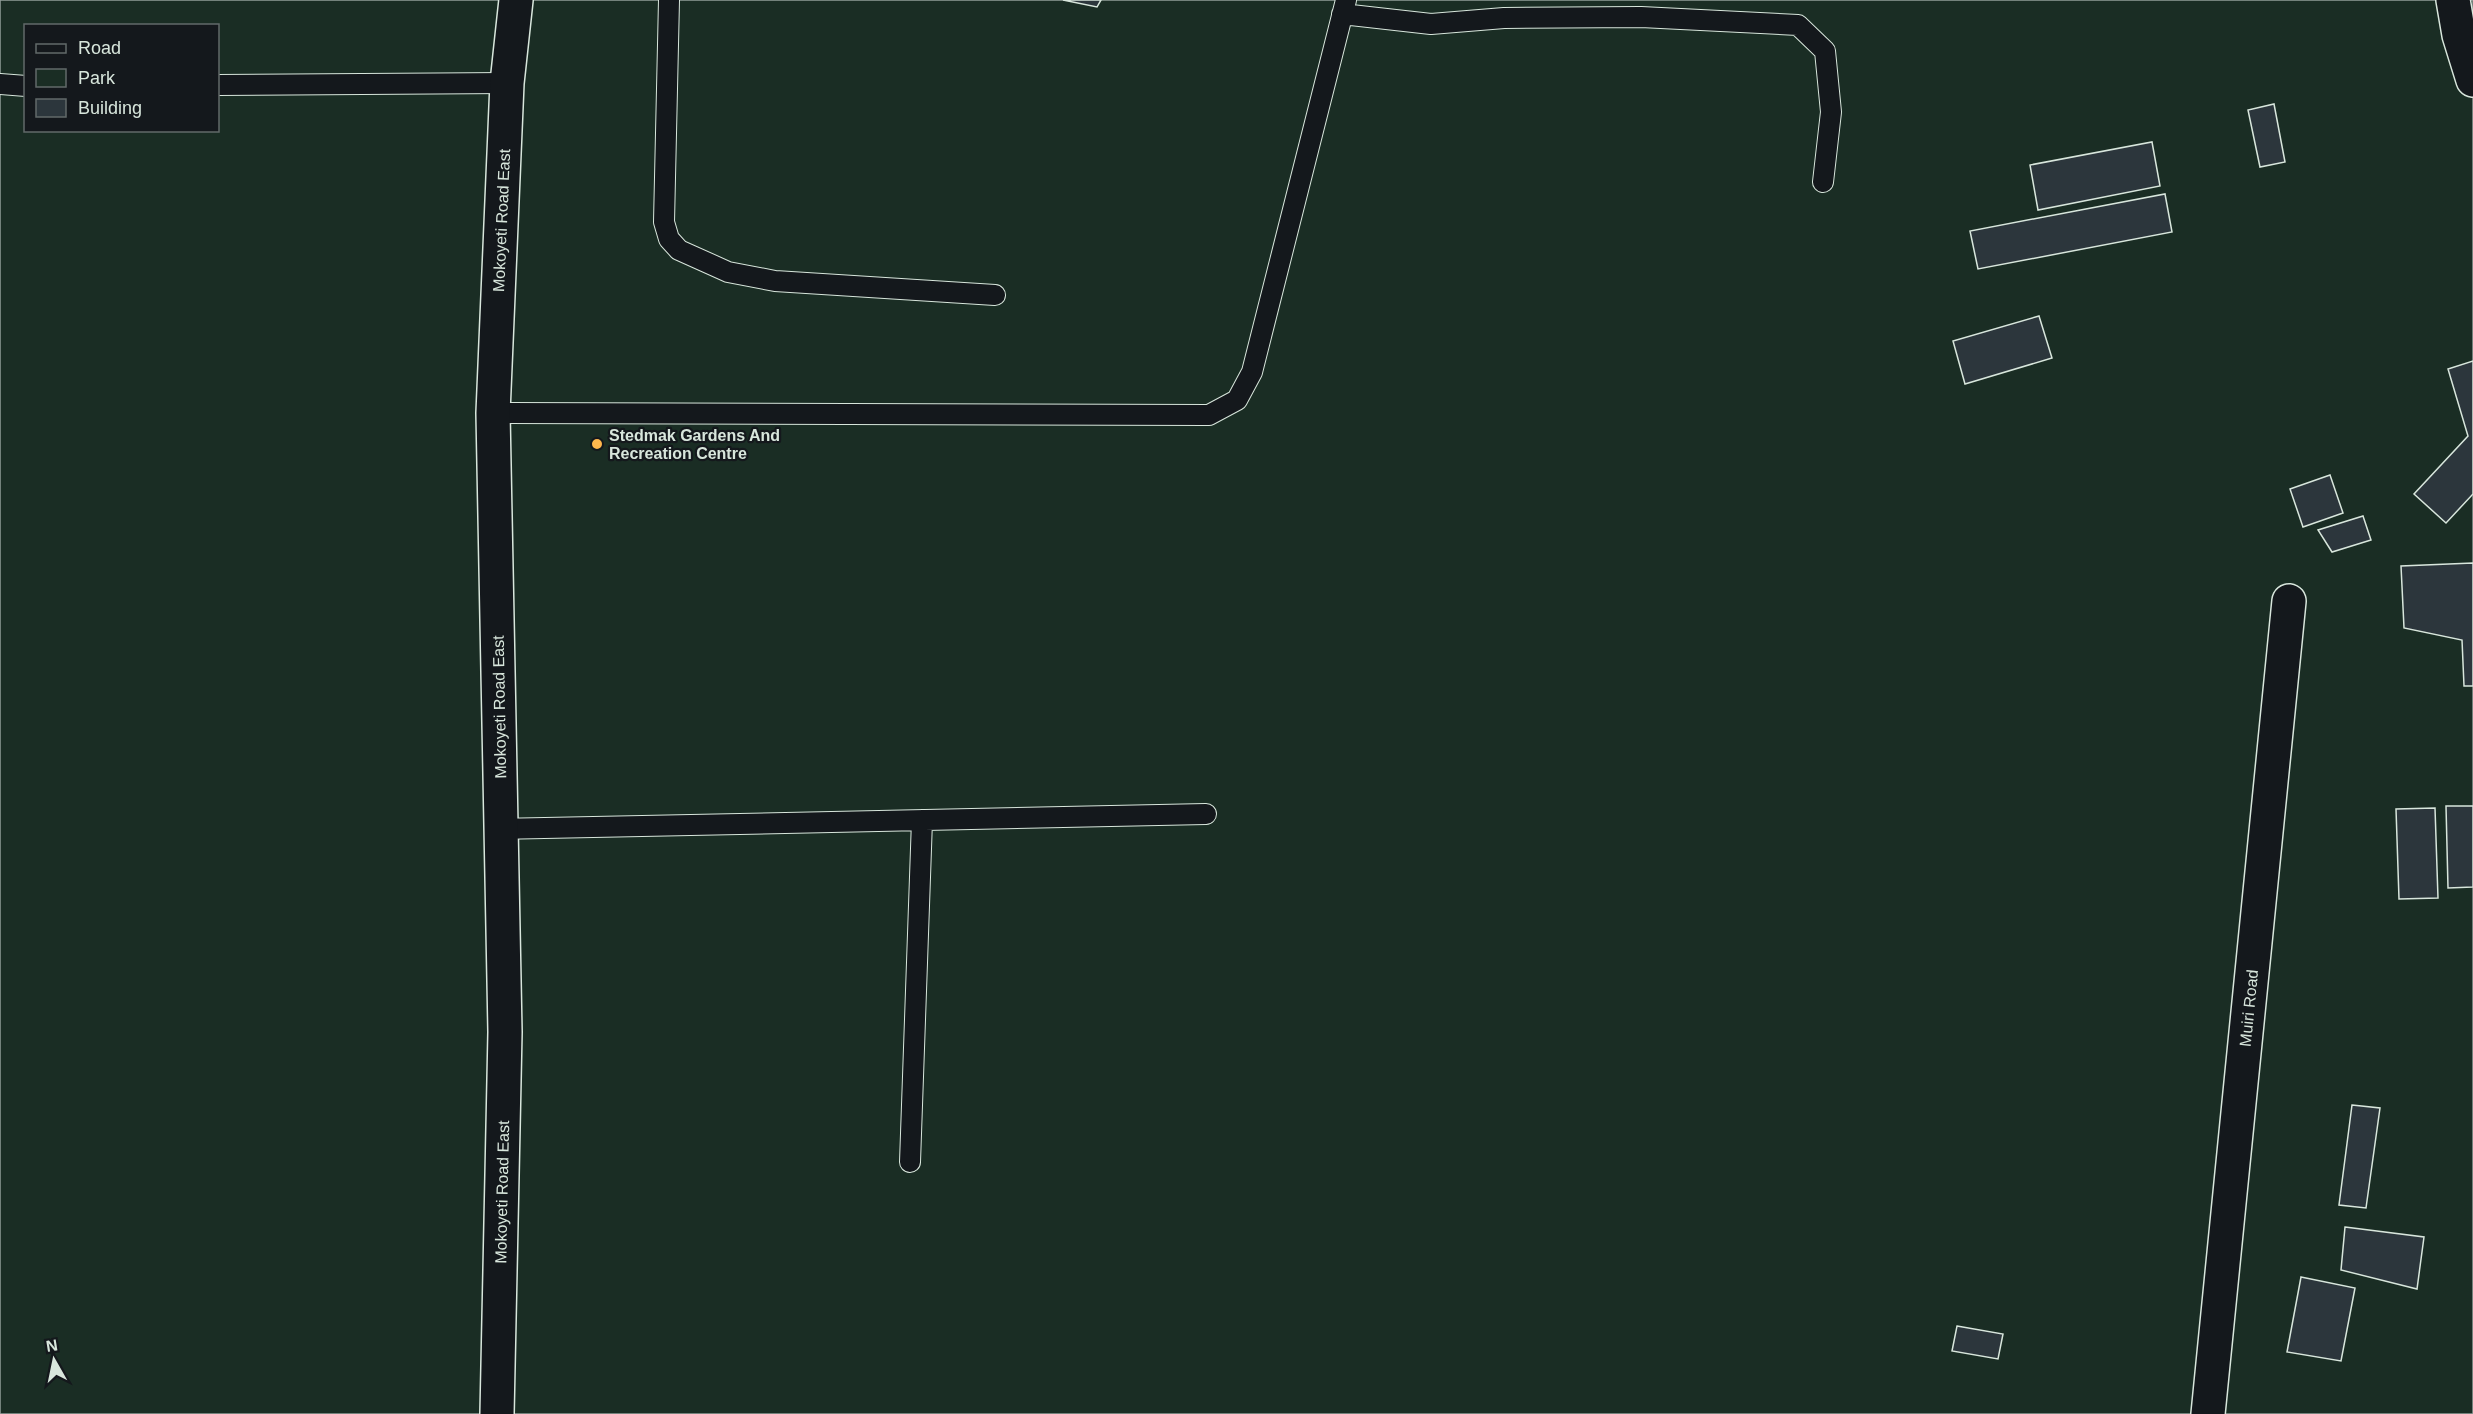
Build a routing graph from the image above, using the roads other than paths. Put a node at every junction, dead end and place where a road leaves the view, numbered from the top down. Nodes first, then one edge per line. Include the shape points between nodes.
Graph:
1 (516, 0) edge
2 (669, 0) edge
3 (2453, 0) edge
4 (1344, 7) edge
5 (2473, 80) edge
6 (507, 83) junction
7 (0, 84) edge
8 (219, 85) edge
9 (24, 86) edge
10 (1823, 182) dead end
11 (995, 295) dead end
12 (493, 413) junction
13 (2289, 601) dead end
14 (1206, 814) dead end
15 (922, 820) junction
16 (501, 829) junction
17 (910, 1162) dead end
18 (497, 1414) edge
19 (2208, 1414) edge

1 - 6 street, Mokoyeti Road East
2 - 11 lane via 664,222 669,239 679,250 728,272 775,281
3 - 5 street
4 - 10 lane via 1431,24 1504,18 1641,17 1798,25 1825,51 1830,112
4 - 12 lane via 1252,372 1237,400 1209,415
6 - 8 lane
6 - 12 street, Mokoyeti Road East
7 - 9 lane
12 - 16 street, Mokoyeti Road East
13 - 19 street, Muiri Road
14 - 15 lane
15 - 16 lane
15 - 17 lane
16 - 18 street, Mokoyeti Road East via 505,1032

